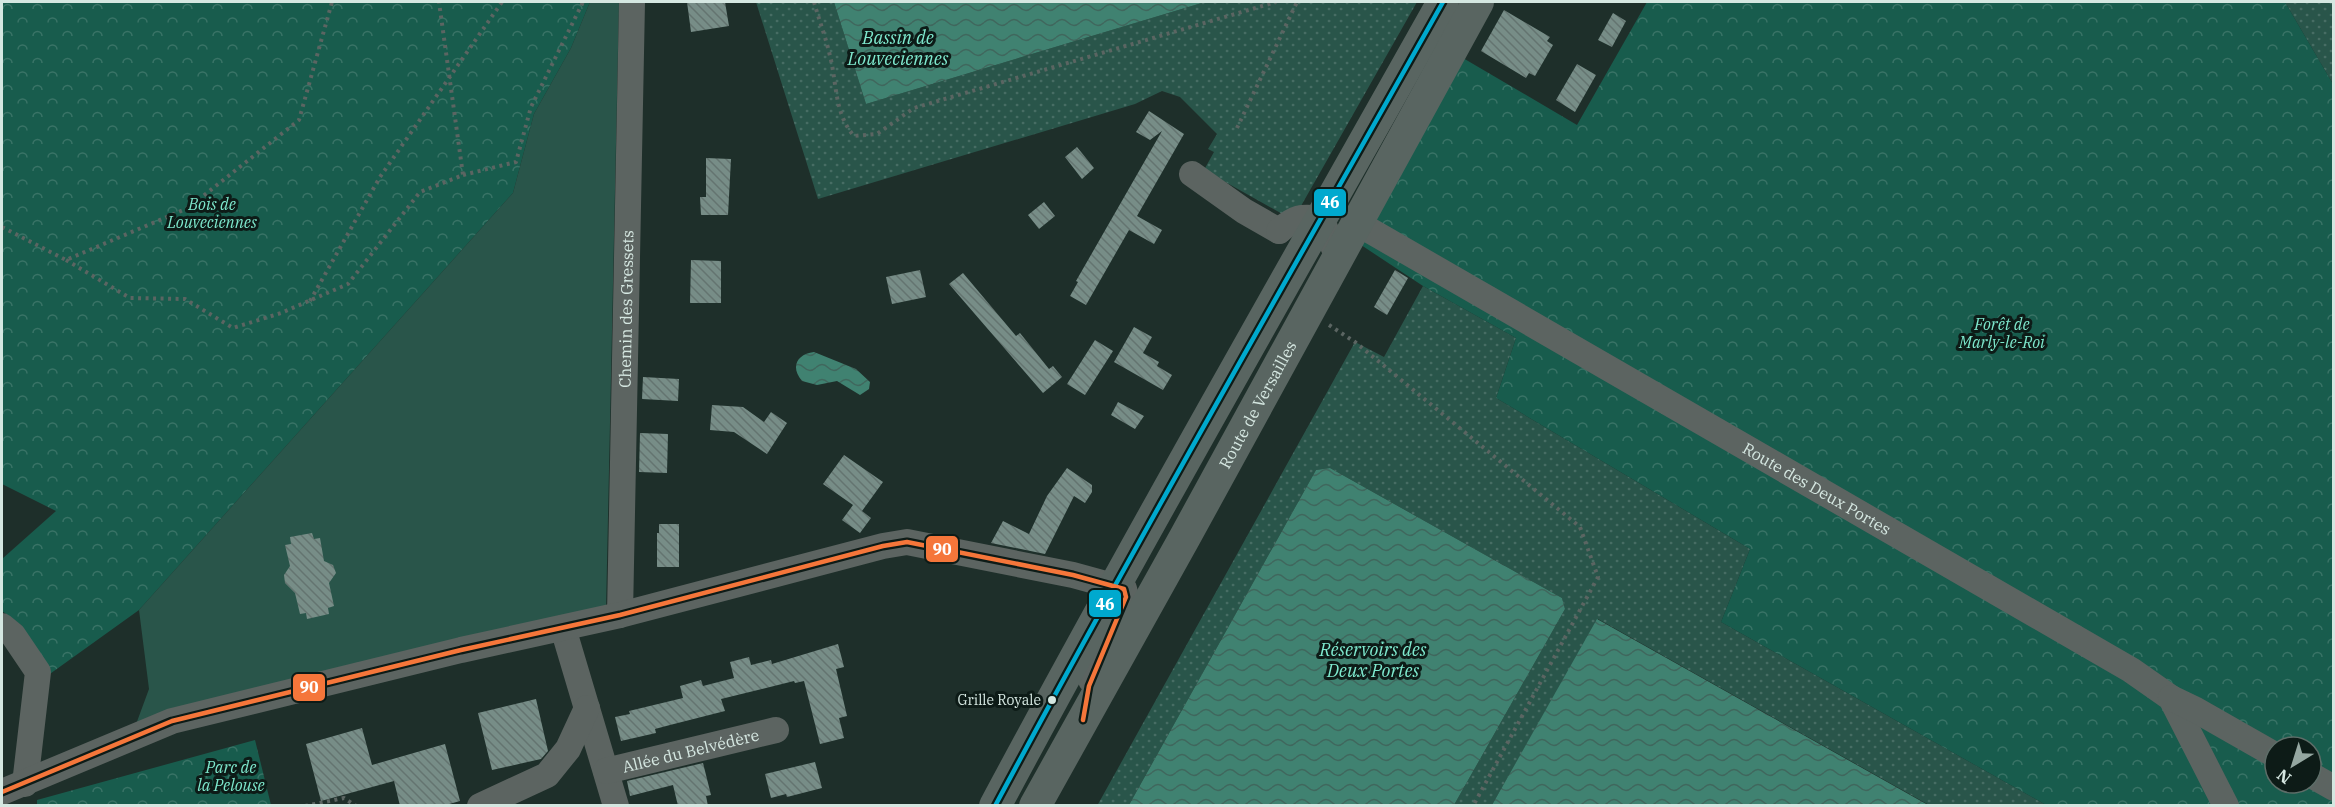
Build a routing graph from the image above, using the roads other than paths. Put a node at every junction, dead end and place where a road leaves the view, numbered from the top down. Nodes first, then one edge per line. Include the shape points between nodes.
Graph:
1 (632, 2) edge
2 (1443, 2) edge
3 (1478, 2) edge
4 (1192, 174) dead end
5 (1322, 219) junction
6 (1357, 223) junction
7 (1280, 231) junction
8 (1338, 257) junction
9 (1284, 282) junction
10 (1115, 586) junction
11 (620, 615) junction
12 (2, 626) edge
13 (563, 628) junction
14 (2171, 698) junction
15 (587, 708) junction
16 (1083, 720) junction
17 (776, 730) dead end
18 (2263, 748) edge
19 (606, 771) junction
20 (14, 792) edge
21 (480, 806) edge
22 (616, 806) edge
23 (995, 806) edge
24 (1035, 806) edge
25 (2226, 806) edge

1 - 11 street, Chemin des Gressets
2 - 5 main road
3 - 6 main road, Route de Versailles
4 - 7 street
5 - 7 street via 1293,220
5 - 8 street
5 - 9 main road
6 - 8 main road, Route de Versailles
6 - 14 street, Route des Deux Portes via 2131,670
7 - 9 street
8 - 16 main road, Route de Versailles
9 - 10 main road
10 - 11 street via 907,542
10 - 16 street via 1124,589 1126,597 1089,686
10 - 23 main road
11 - 13 street
12 - 20 street via 13,634 38,672
13 - 15 street
13 - 20 street via 172,721
14 - 18 street
14 - 25 street, Route des Deux Portes
15 - 19 street
15 - 21 street via 568,749 547,775
16 - 24 main road, Route de Versailles
17 - 19 street, Allée du Belvédère
19 - 22 street

